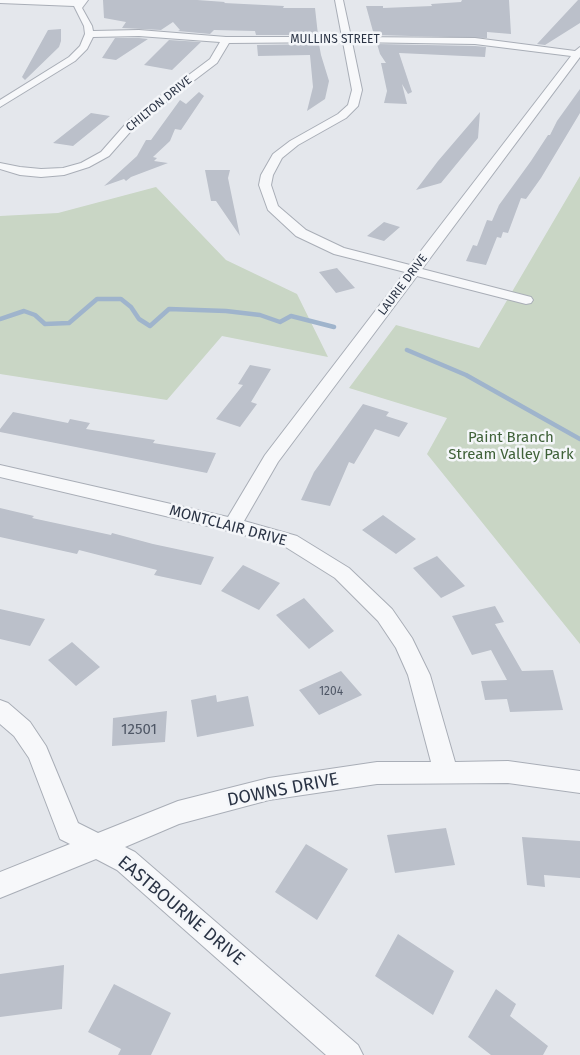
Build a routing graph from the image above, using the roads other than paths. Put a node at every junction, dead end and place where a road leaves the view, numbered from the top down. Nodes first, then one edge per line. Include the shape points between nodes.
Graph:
1 (339, 0) edge
2 (0, 1) edge
3 (82, 2) edge
4 (89, 34) junction
5 (226, 40) junction
6 (348, 40) junction
7 (579, 52) edge
8 (0, 104) edge
9 (0, 166) edge
10 (414, 271) junction
11 (526, 300) dead end
12 (0, 471) edge
13 (233, 525) junction
14 (0, 710) edge
15 (446, 772) junction
16 (580, 782) edge
17 (95, 846) junction
18 (0, 885) edge
19 (348, 1055) edge

1 - 6 street
2 - 3 street
3 - 4 street via 78,8
4 - 5 street, MULLINS STREET via 139,33
4 - 8 street via 84,47 72,59
5 - 6 street, MULLINS STREET
5 - 9 street, CHILTON DRIVE via 214,61 134,121 104,154 85,165 42,173
6 - 7 street, MULLINS STREET via 422,39
6 - 10 street via 357,90 353,106 277,156 265,185 272,207 301,233 338,251
7 - 10 street, LAURIE DRIVE
10 - 11 street
10 - 13 street, LAURIE DRIVE via 271,459
12 - 13 street, MONTCLAIR DRIVE
13 - 15 street, MONTCLAIR DRIVE via 290,541 310,552 342,573 385,615 405,644 419,675
14 - 17 street, EASTBOURNE DRIVE via 22,729 38,753 69,831
15 - 16 street, DOWNS DRIVE via 508,772
15 - 17 street, DOWNS DRIVE via 377,773 269,789 178,813
17 - 18 street, DOWNS DRIVE
17 - 19 street, EASTBOURNE DRIVE via 126,861

